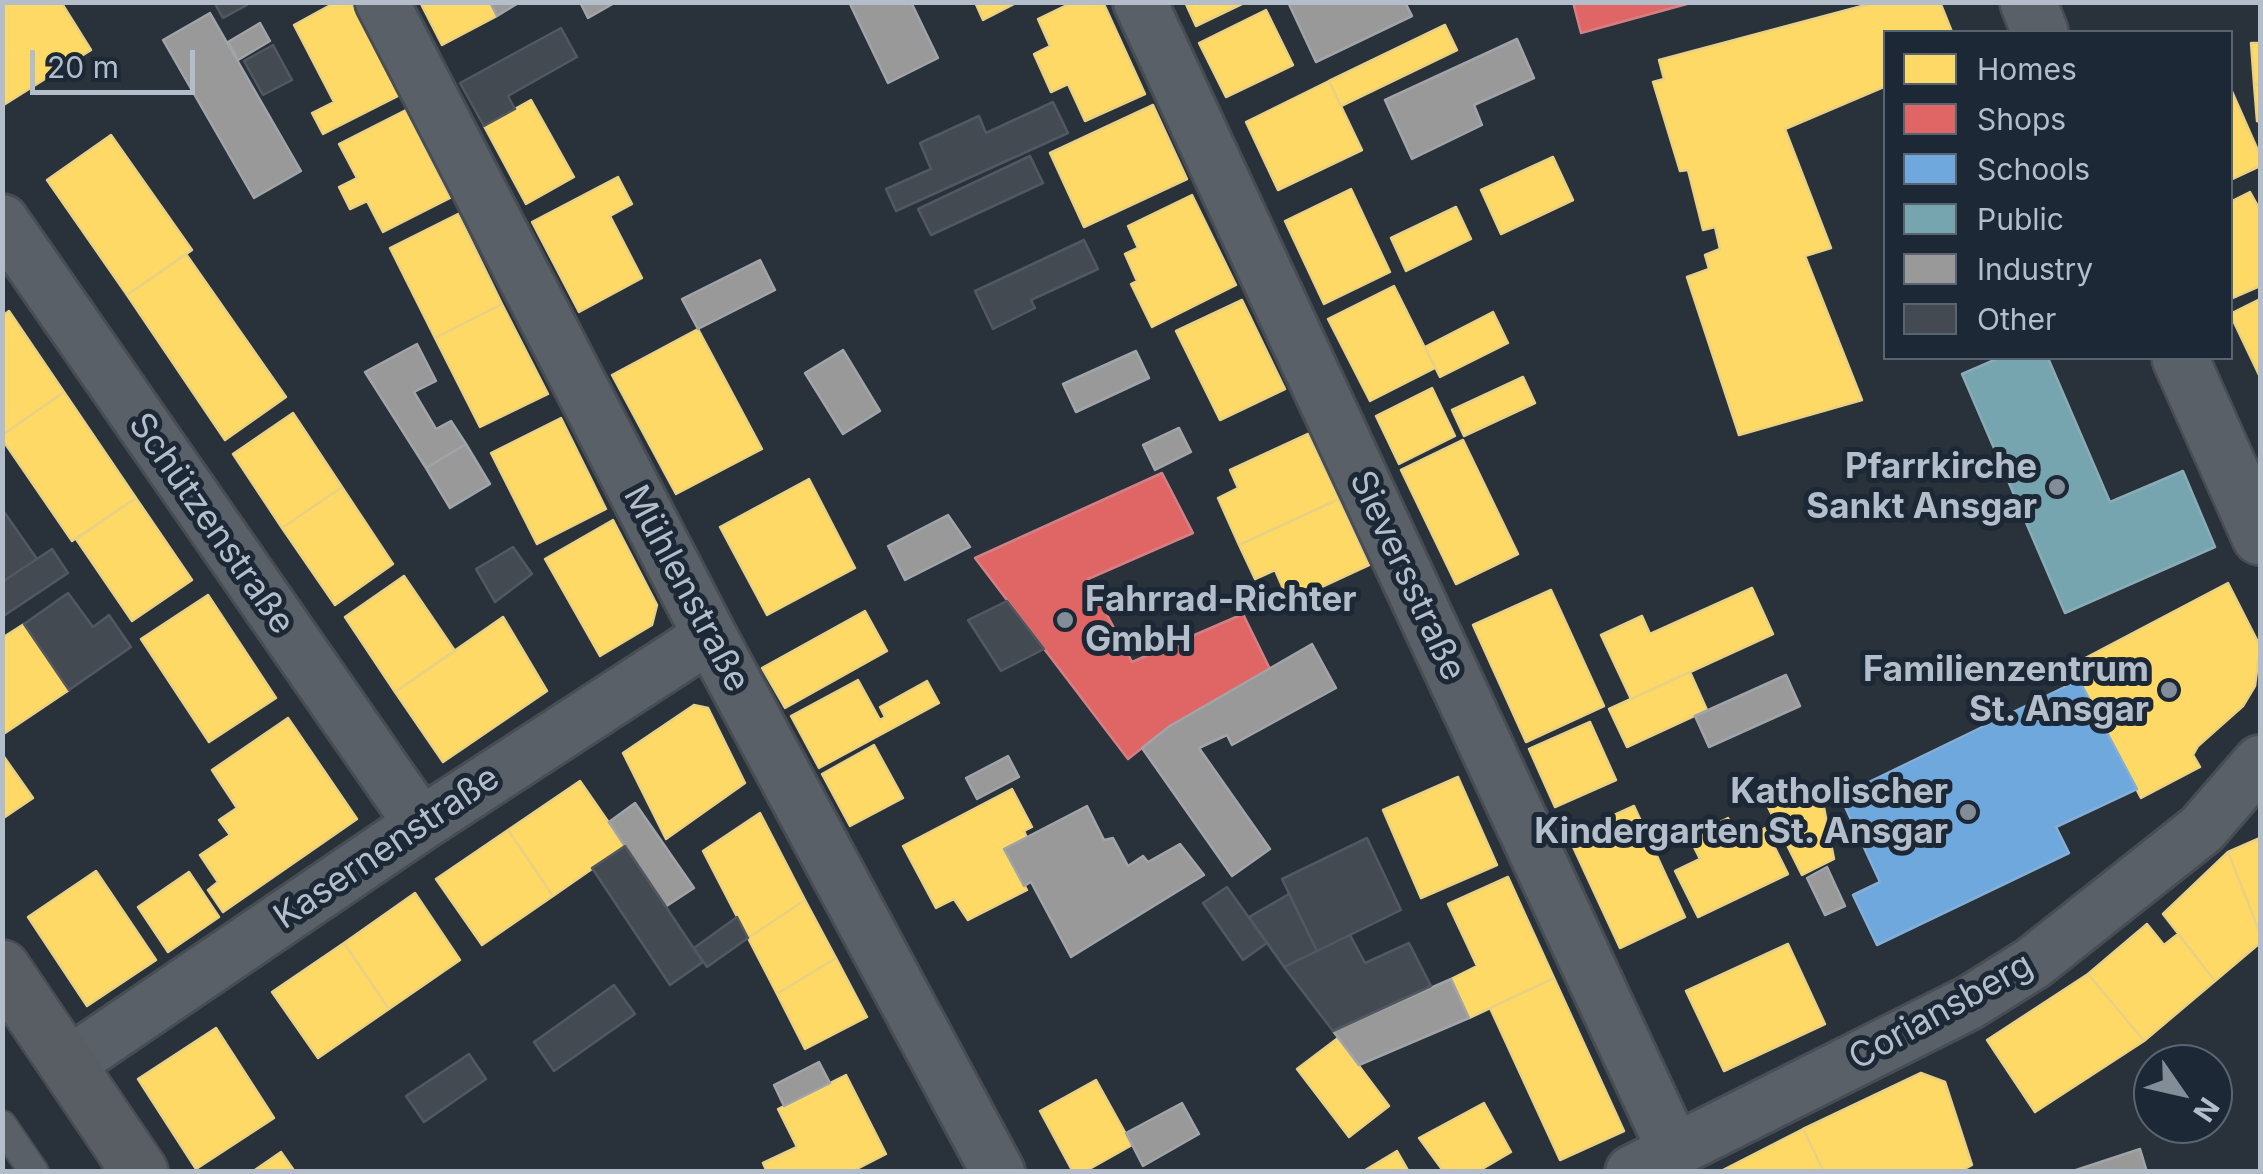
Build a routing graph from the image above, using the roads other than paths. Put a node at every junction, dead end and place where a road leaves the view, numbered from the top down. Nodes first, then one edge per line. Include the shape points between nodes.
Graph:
1 (382, 2) edge
2 (1140, 2) edge
3 (2028, 2) edge
4 (2039, 30) edge
5 (2, 222) edge
6 (2181, 360) edge
7 (2260, 537) edge
8 (710, 636) junction
9 (2260, 762) edge
10 (421, 824) junction
11 (2, 968) edge
12 (68, 1064) junction
13 (2, 1125) edge
14 (1653, 1160) edge
15 (34, 1172) edge
16 (140, 1172) edge
17 (998, 1172) edge

1 - 8 street, Mühlenstraße
2 - 14 street, Sieversstraße
3 - 4 street
5 - 10 street, Schützenstraße
6 - 7 street
8 - 10 street, Kasernenstraße
8 - 17 street, Mühlenstraße
9 - 14 street, Coriansberg via 2202,829 2033,963 1953,1011
10 - 12 street, Kasernenstraße
11 - 12 main road
12 - 16 main road
13 - 15 lane

